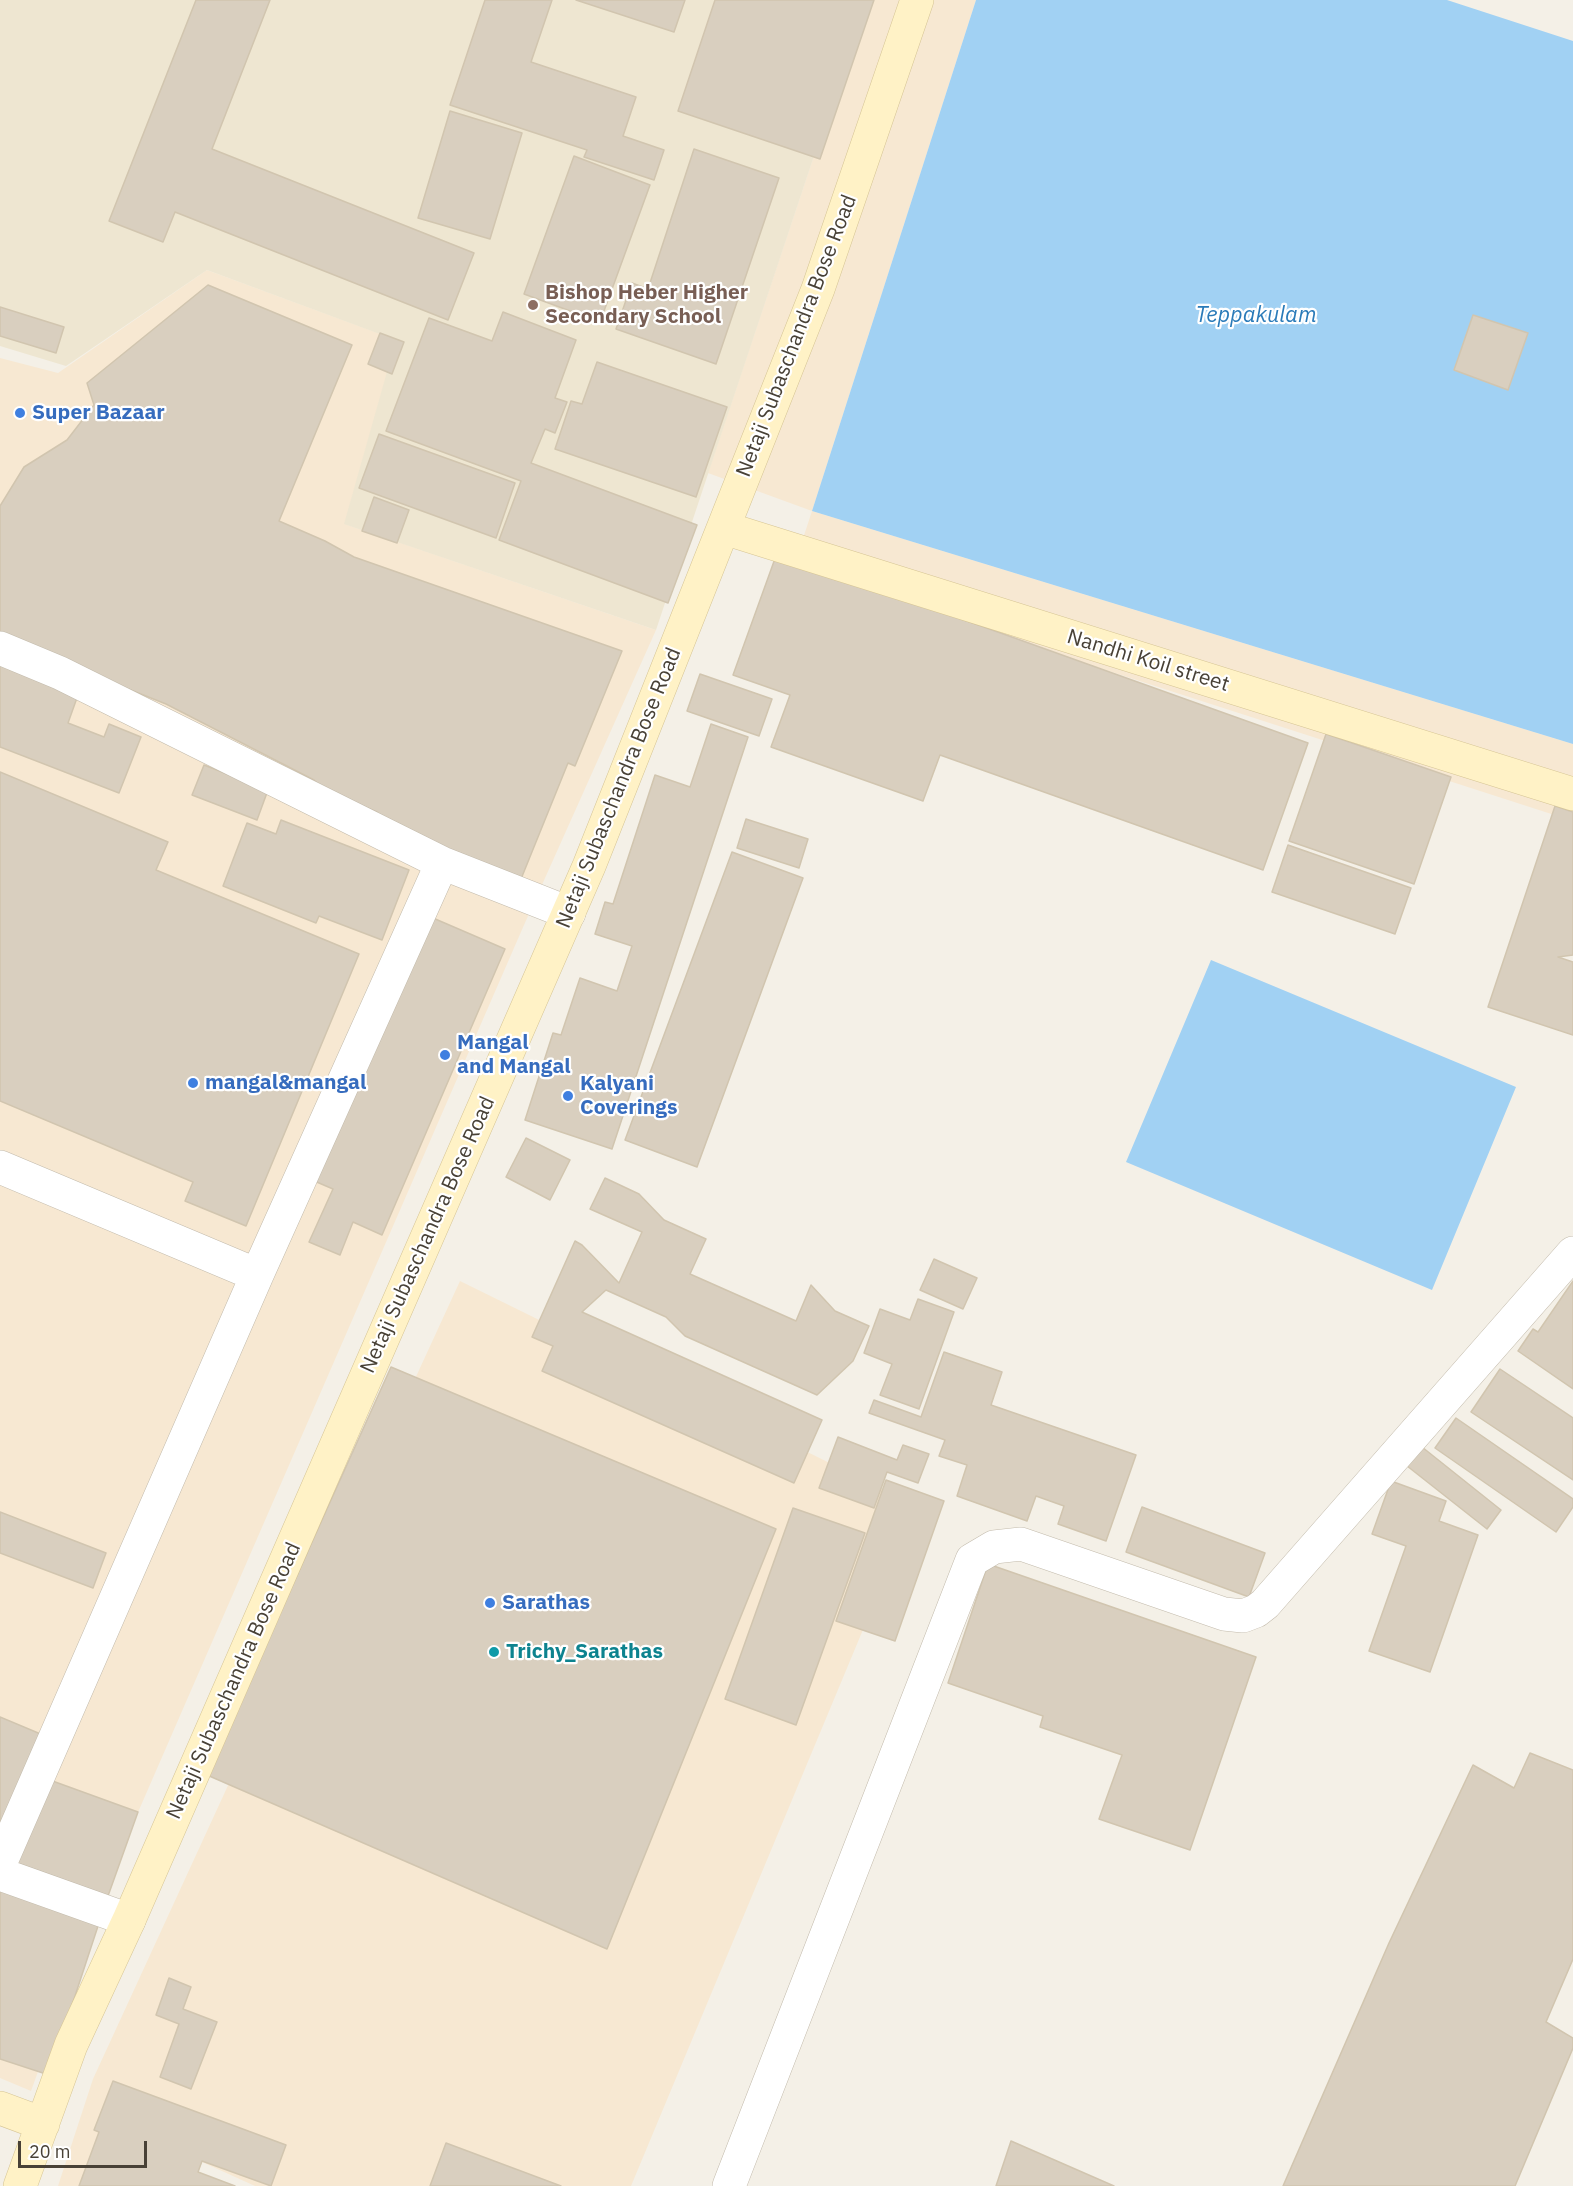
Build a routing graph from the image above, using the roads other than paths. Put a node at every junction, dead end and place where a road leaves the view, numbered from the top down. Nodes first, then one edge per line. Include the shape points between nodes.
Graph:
1 (917, 0) edge
2 (724, 528) junction
3 (0, 648) edge
4 (1573, 794) edge
5 (442, 862) junction
6 (569, 913) junction
7 (0, 1167) edge
8 (1573, 1252) edge
9 (257, 1275) junction
10 (0, 1864) edge
11 (0, 1874) edge
12 (129, 1920) junction
13 (0, 2108) edge
14 (43, 2124) junction
15 (20, 2186) edge
16 (729, 2186) edge

1 - 2 main road, Netaji Subaschandra Bose Road via 818,289
2 - 4 main road, Nandhi Koil street
2 - 6 main road, Netaji Subaschandra Bose Road
3 - 5 street via 60,673
5 - 6 street
5 - 9 street
6 - 12 main road, Netaji Subaschandra Bose Road
7 - 9 street
8 - 16 street via 1256,1611 1243,1616 1224,1614 1021,1544 994,1547 972,1560
9 - 10 street
11 - 12 street
12 - 14 main road, Netaji Subaschandra Bose Road via 71,2044
13 - 14 main road
14 - 15 main road, Netaji Subaschandra Bose Road

